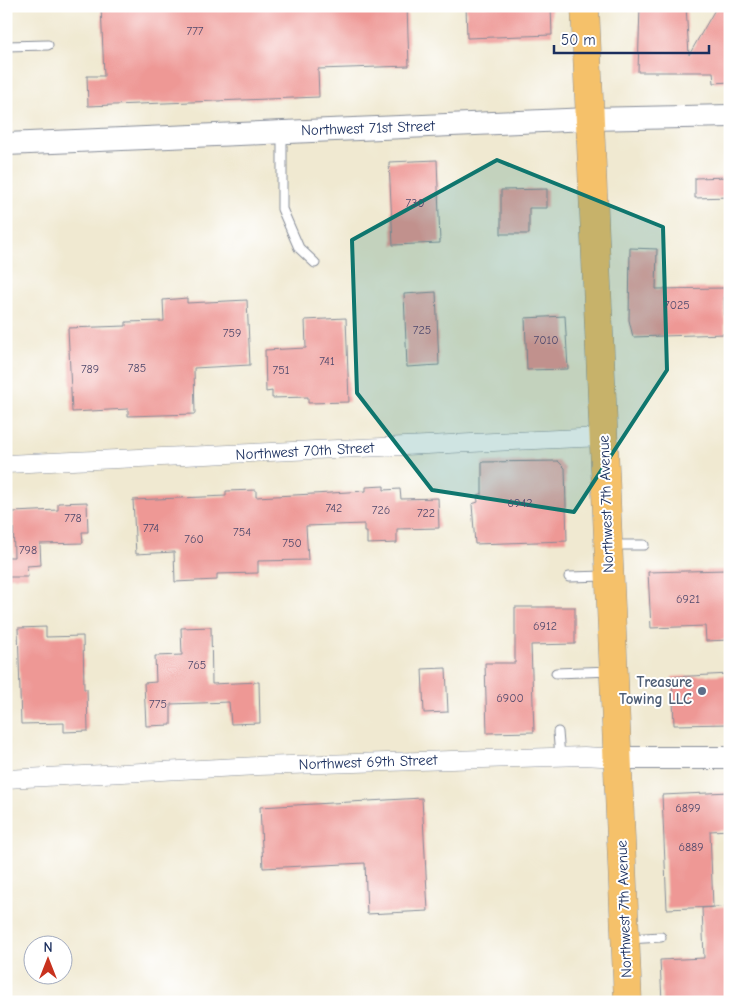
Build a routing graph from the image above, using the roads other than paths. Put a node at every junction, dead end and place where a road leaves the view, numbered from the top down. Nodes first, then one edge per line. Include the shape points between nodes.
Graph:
1 (585, 6) edge
2 (48, 45) dead end
3 (6, 46) edge
4 (730, 116) edge
5 (589, 119) junction
6 (282, 132) junction
7 (6, 144) edge
8 (315, 263) dead end
9 (603, 437) junction
10 (6, 464) edge
11 (608, 545) junction
12 (644, 545) dead end
13 (609, 576) junction
14 (569, 577) dead end
15 (614, 671) junction
16 (556, 673) dead end
17 (558, 732) dead end
18 (560, 757) junction
19 (618, 758) junction
20 (730, 758) edge
21 (6, 779) edge
22 (661, 937) dead end
23 (625, 939) junction
24 (628, 1002) edge

1 - 5 main road, Northwest 7th Avenue
2 - 3 lane
4 - 5 street, Northwest 71st Street
5 - 6 street, Northwest 71st Street
5 - 9 main road, Northwest 7th Avenue
6 - 7 street, Northwest 71st Street
6 - 8 lane via 282,209 299,248
9 - 10 street, Northwest 70th Street
9 - 11 main road, Northwest 7th Avenue
11 - 12 lane
11 - 13 main road, Northwest 7th Avenue
13 - 14 lane
13 - 15 main road, Northwest 7th Avenue
15 - 16 lane
15 - 19 main road, Northwest 7th Avenue
17 - 18 lane
18 - 19 street, Northwest 69th Street
18 - 21 street, Northwest 69th Street via 258,766
19 - 20 street, Northwest 69th Street
19 - 23 main road, Northwest 7th Avenue
22 - 23 lane
23 - 24 main road, Northwest 7th Avenue

